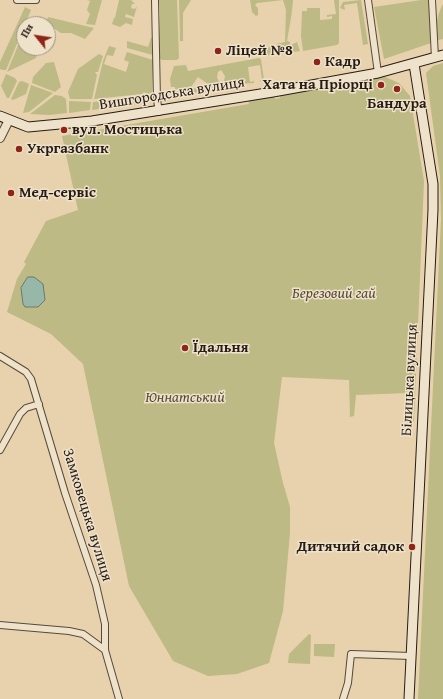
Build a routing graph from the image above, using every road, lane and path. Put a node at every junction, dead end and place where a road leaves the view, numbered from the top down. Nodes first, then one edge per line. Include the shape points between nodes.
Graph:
1 (17, 0) edge
2 (36, 0) edge
3 (156, 0) edge
4 (368, 0) edge
5 (432, 0) edge
6 (439, 56) edge
7 (414, 64) junction
8 (378, 73) junction
9 (159, 112) junction
10 (0, 116) edge
11 (10, 120) junction
12 (0, 138) edge
13 (0, 356) edge
14 (39, 404) junction
15 (0, 450) edge
16 (0, 625) edge
17 (105, 650) junction
18 (412, 656) junction
19 (120, 699) edge
20 (343, 699) edge
21 (409, 699) edge

1 - 2 street
3 - 9 street
4 - 8 street
5 - 6 street
6 - 7 main road, Вишгородська вулиця
7 - 8 main road, Вишгородська вулиця
7 - 18 main road, Білицька вулиця via 433,184 433,210
8 - 9 main road, Вишгородська вулиця
9 - 11 main road, Вишгородська вулиця via 35,127 22,126
10 - 11 main road, Вишгородська вулиця
11 - 12 street
13 - 14 street, Замковецька вулиця via 29,374
14 - 15 street via 26,408 20,414
14 - 17 street, Замковецька вулиця via 96,585 105,624
16 - 17 street via 83,634
17 - 19 street, Замковецька вулиця
18 - 20 street via 351,654 348,683
18 - 21 main road, Білицька вулиця

